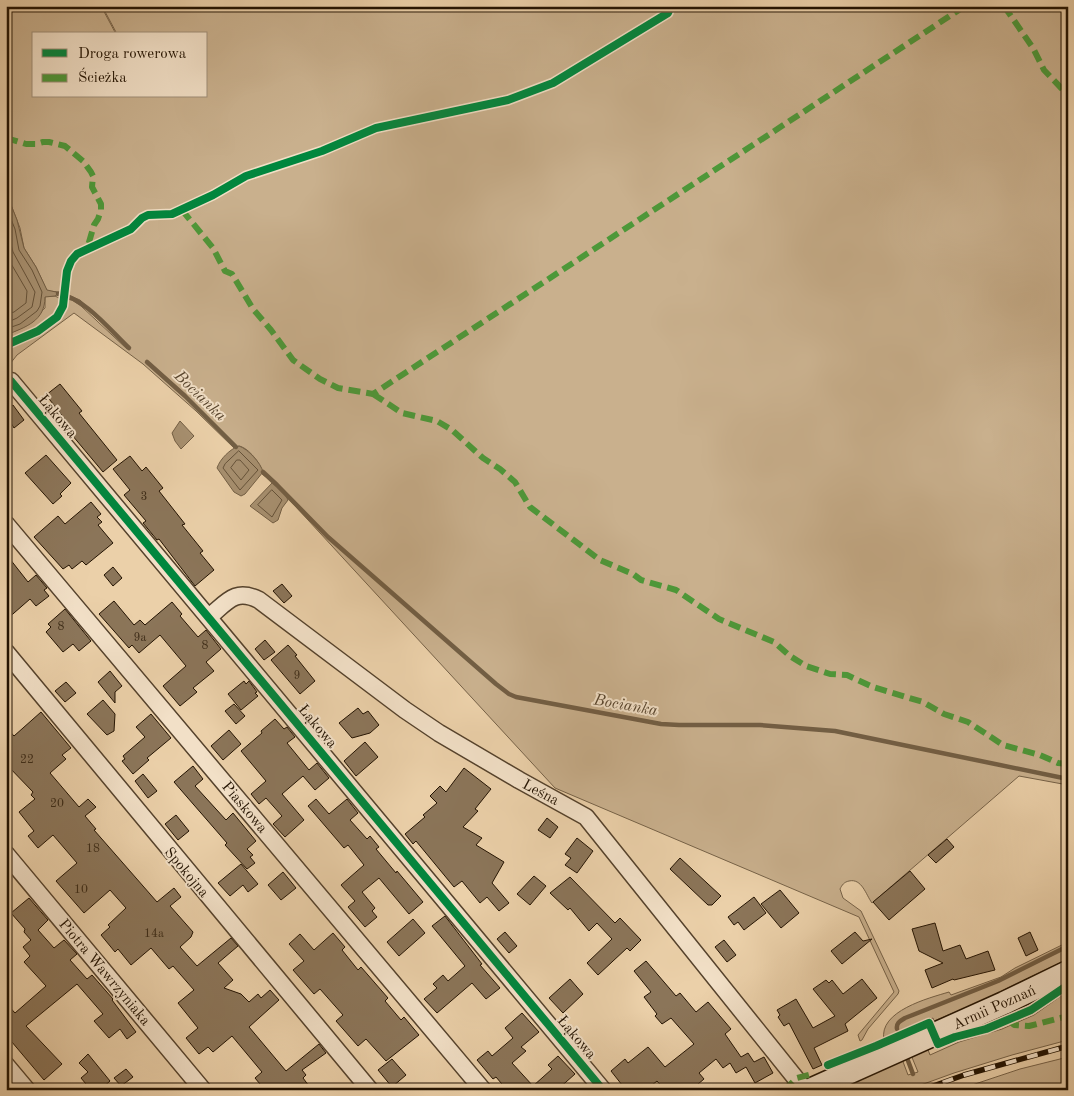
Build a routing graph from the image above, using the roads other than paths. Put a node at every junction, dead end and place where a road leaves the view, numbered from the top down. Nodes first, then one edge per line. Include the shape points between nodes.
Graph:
1 (11, 381) dead end
2 (6, 524) edge
3 (209, 617) junction
4 (6, 652) edge
5 (6, 854) edge
6 (1068, 972) edge
7 (6, 1065) edge
8 (28, 1090) edge
9 (203, 1090) edge
10 (370, 1090) edge
11 (483, 1090) edge
12 (603, 1090) edge
13 (805, 1090) edge
14 (810, 1090) edge

1 - 3 street, Łąkowa
2 - 11 street, Piaskowa
3 - 12 street, Łąkowa
3 - 13 street, Leśna via 235,596 242,594 259,600 405,710 586,817
4 - 10 street, Spokojna
5 - 9 street, Piotra Wawrzyniaka
6 - 14 main road, Armii Poznań
7 - 8 street

